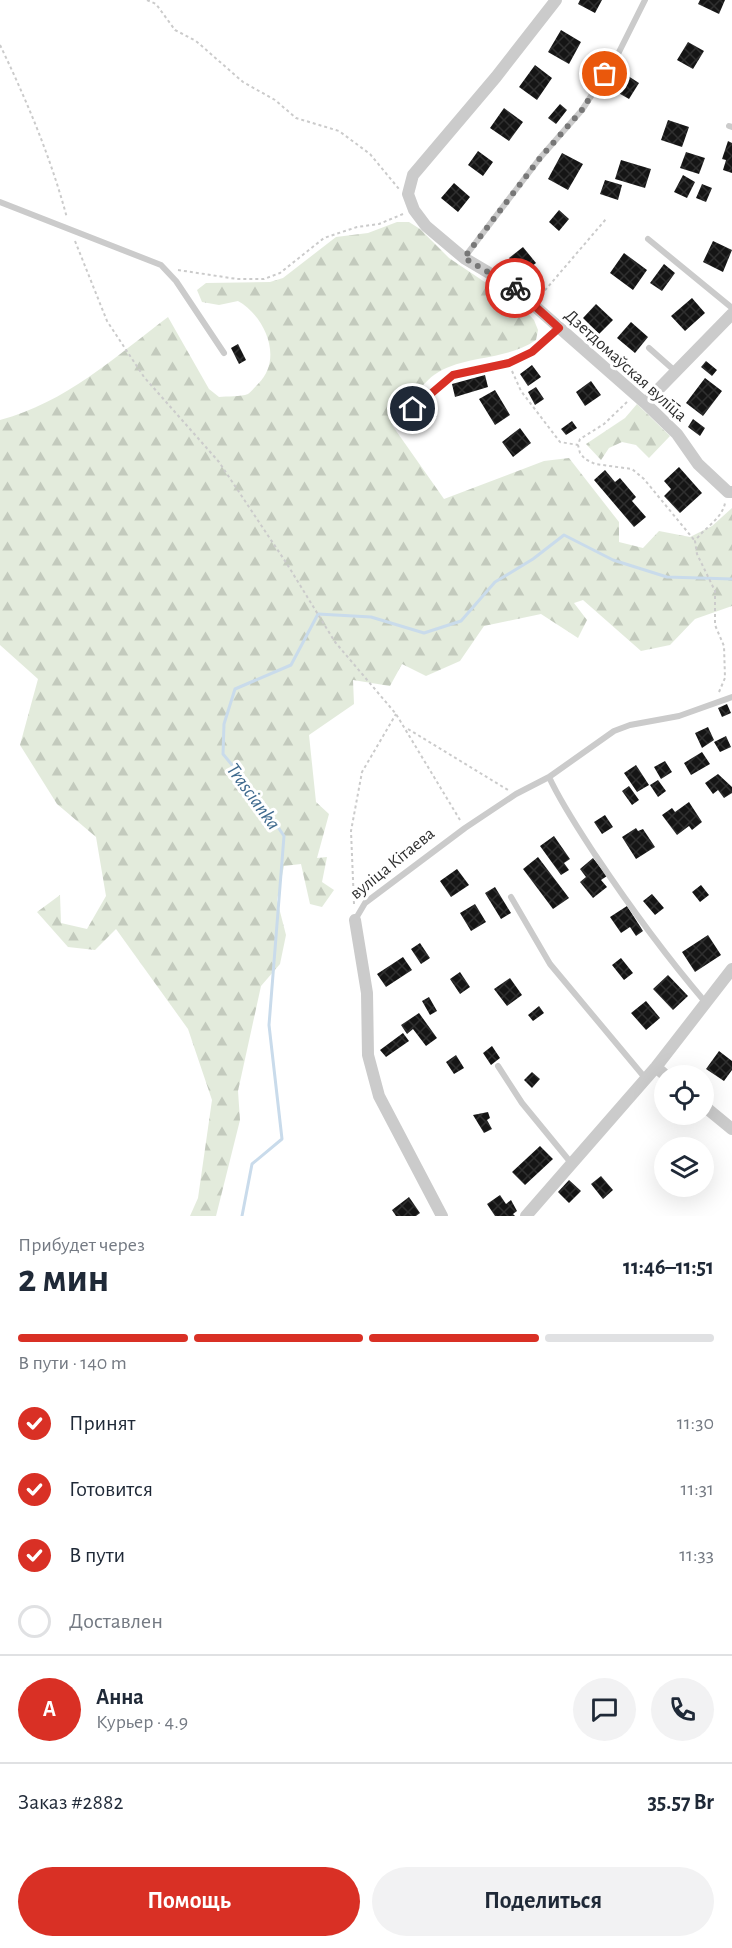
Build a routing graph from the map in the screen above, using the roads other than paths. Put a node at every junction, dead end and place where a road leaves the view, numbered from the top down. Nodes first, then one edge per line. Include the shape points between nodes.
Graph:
1 (556, 0) edge
2 (645, 0) edge
3 (0, 202) edge
4 (648, 238) dead end
5 (464, 258) junction
6 (732, 308) edge
7 (732, 314) edge
8 (559, 328) junction
9 (649, 348) dead end
10 (224, 353) dead end
11 (675, 371) junction
12 (645, 403) junction
13 (413, 409) dead end
14 (730, 492) edge
15 (732, 696) edge
16 (549, 777) junction
17 (511, 897) dead end
18 (355, 920) joint
19 (732, 969) edge
20 (706, 1004) junction
21 (658, 1065) edge
22 (498, 1066) dead end
23 (654, 1069) edge
24 (646, 1078) junction
25 (714, 1113) edge
26 (731, 1126) edge
27 (572, 1165) junction
28 (442, 1216) edge
29 (526, 1216) edge

1 - 5 street, Дзетдомаўская вуліца via 413,175 408,194 414,210 433,233
2 - 5 lane via 617,56 582,110
3 - 10 lane via 161,265
4 - 6 lane
5 - 8 street, Дзетдомаўская вуліца via 513,286
7 - 11 street
8 - 12 street, Дзетдомаўская вуліца
8 - 13 lane via 532,352 509,363 453,375
9 - 11 lane
11 - 12 street
12 - 14 street, Дзетдомаўская вуліца via 677,434 698,464
15 - 16 lane, вуліца Кітаева via 679,716 630,724 614,731
16 - 18 lane, вуліца Кітаева via 465,828 365,903
16 - 20 lane via 560,801 662,951
17 - 24 lane via 550,964
18 - 28 street, вуліца Кітаева via 368,993 368,1055 373,1076 391,1124
19 - 20 street
20 - 21 street
22 - 27 lane
23 - 24 street
24 - 27 street
25 - 26 street
27 - 29 street

